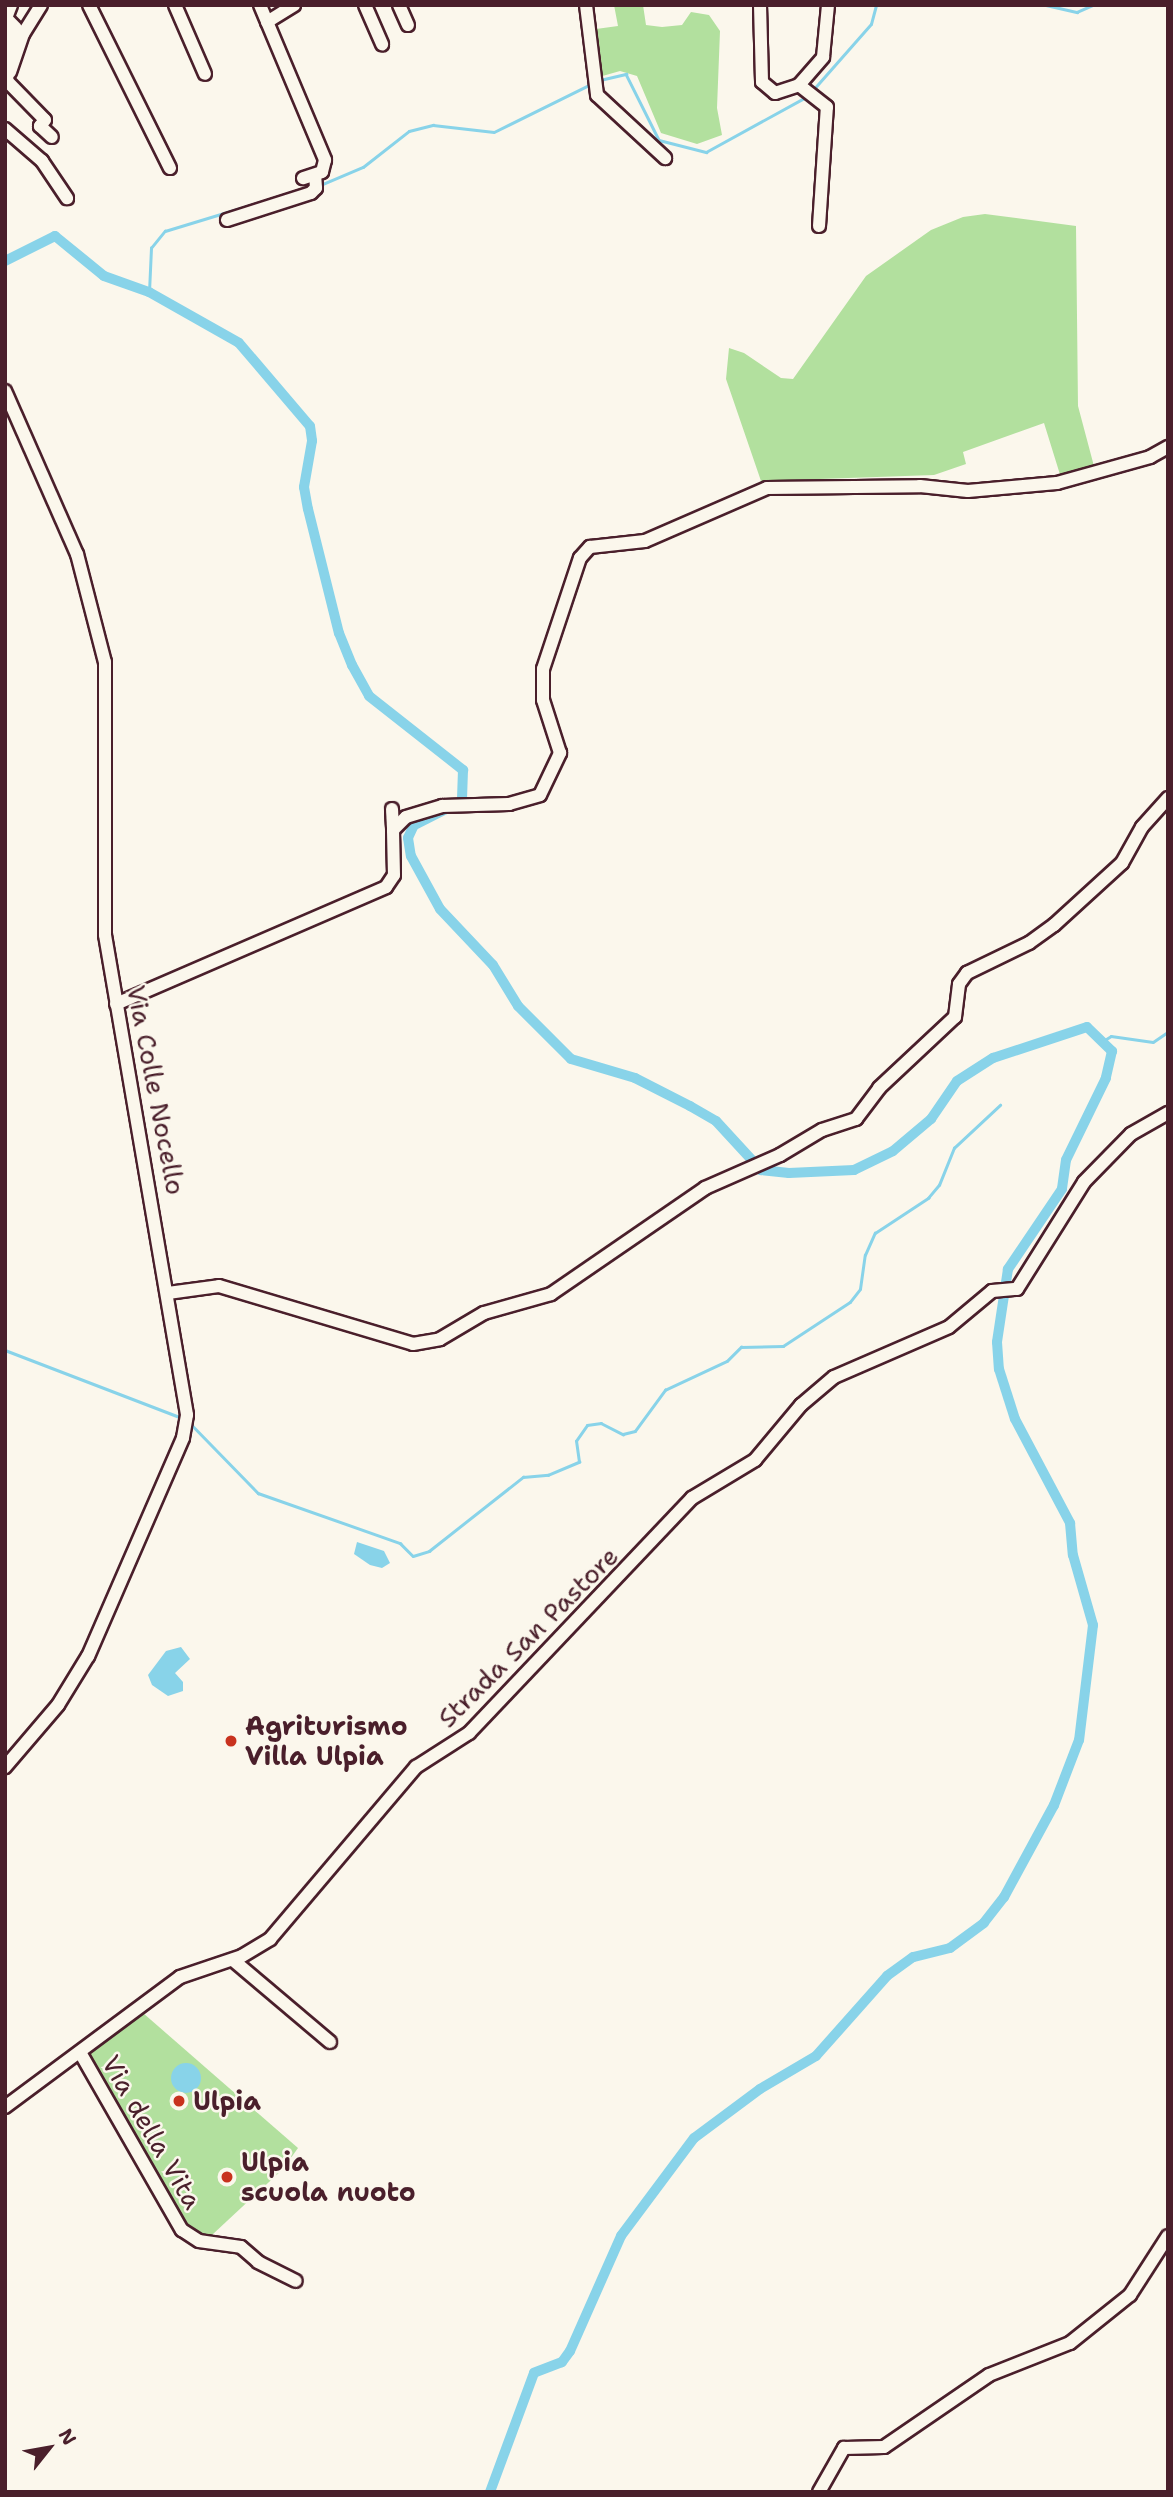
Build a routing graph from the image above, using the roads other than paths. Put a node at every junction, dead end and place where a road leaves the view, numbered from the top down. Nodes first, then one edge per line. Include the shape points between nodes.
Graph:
1 (27, 5) edge
2 (41, 5) edge
3 (89, 5) edge
4 (175, 5) edge
5 (260, 5) edge
6 (294, 5) edge
7 (365, 5) edge
8 (399, 5) edge
9 (586, 5) edge
10 (760, 5) edge
11 (828, 5) edge
12 (9, 6) edge
13 (31, 20) junction
14 (267, 22) junction
15 (408, 25) dead end
16 (9, 27) edge
17 (382, 44) dead end
18 (205, 74) dead end
19 (6, 85) edge
20 (806, 91) junction
21 (5, 129) edge
22 (52, 137) dead end
23 (665, 158) dead end
24 (170, 168) dead end
25 (67, 198) dead end
26 (227, 220) dead end
27 (819, 226) dead end
28 (5, 391) edge
29 (1168, 447) edge
30 (1168, 798) edge
31 (392, 809) dead end
32 (393, 830) junction
33 (116, 1004) junction
34 (1168, 1112) edge
35 (168, 1293) junction
36 (5, 1767) edge
37 (233, 1960) junction
38 (330, 2042) dead end
39 (81, 2054) junction
40 (5, 2107) edge
41 (1168, 2236) edge
42 (296, 2281) dead end
43 (820, 2492) edge

1 - 13 street
2 - 13 street
3 - 24 street
4 - 18 street
5 - 14 street
6 - 14 street
7 - 17 street
8 - 15 street
9 - 23 street via 597,94
10 - 20 street via 762,82 775,93
11 - 20 street via 823,57
12 - 16 street
13 - 16 street via 22,28
13 - 19 street
14 - 26 street via 324,156 324,169 309,176 316,188 312,193
16 - 19 street
19 - 22 street via 45,120 40,127
20 - 27 street via 824,101 827,109
21 - 25 street via 42,161
28 - 33 street, Via Colle Nocello via 73,545 106,662 103,904
29 - 32 street via 1150,457 1057,483 968,491 920,486 767,488 645,541 590,547 580,558 543,669 543,700 560,750 545,789 534,799 516,803 433,808 402,819
30 - 35 street via 1142,827 1122,863 1054,925 1029,943 967,973 959,984 956,1017 879,1088 856,1119 822,1130 705,1188 563,1287 479,1315 430,1343 397,1342 219,1286
31 - 32 street
32 - 33 street via 394,875 386,887
33 - 35 street, Via Colle Nocello
34 - 37 street, Strada San Pastore via 1130,1134 1084,1182 1014,1290 996,1290 944,1330 834,1377 801,1405 755,1460 692,1498 469,1733 411,1772 274,1936
35 - 36 street, Via Colle Nocello via 187,1407 183,1438 82,1669
37 - 38 street
37 - 39 street, Strada San Pastore via 180,1977
39 - 40 street, Strada San Pastore
39 - 42 street, Via della Vita via 181,2230 199,2241 241,2247 258,2262
41 - 43 street via 1130,2295 1070,2343 989,2375 884,2447 844,2448

